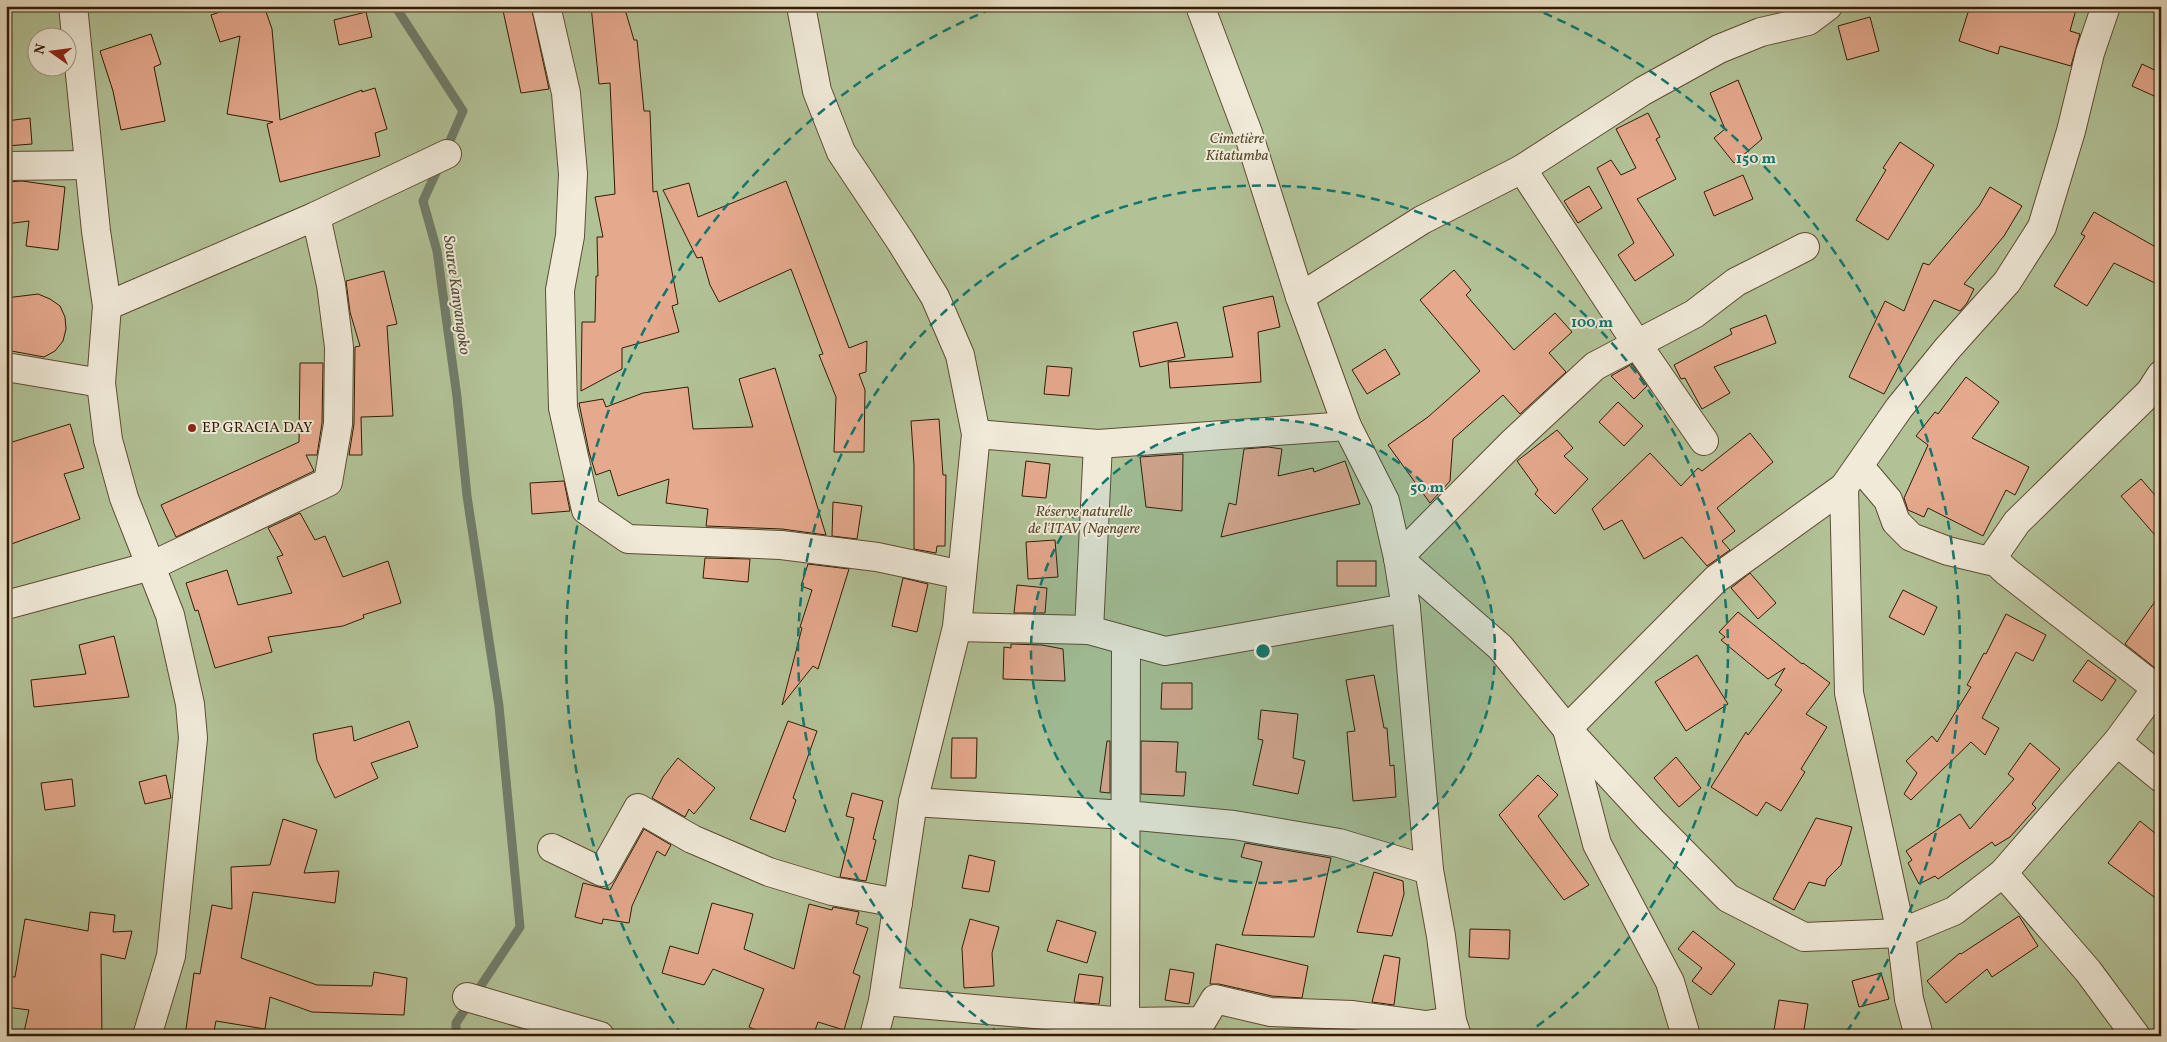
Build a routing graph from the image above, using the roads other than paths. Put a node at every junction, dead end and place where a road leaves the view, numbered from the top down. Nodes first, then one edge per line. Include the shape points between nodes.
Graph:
1 (73, 6) edge
2 (546, 6) edge
3 (801, 6) edge
4 (1200, 6) edge
5 (2106, 6) edge
6 (1813, 11) edge
7 (447, 154) dead end
8 (90, 165) junction
9 (6, 166) edge
10 (1522, 169) junction
11 (316, 216) junction
12 (1805, 247) dead end
13 (1300, 297) junction
14 (107, 306) junction
15 (1637, 344) junction
16 (6, 367) edge
17 (101, 383) junction
18 (2157, 390) edge
19 (1347, 426) junction
20 (976, 434) junction
21 (1704, 441) dead end
22 (1098, 444) junction
23 (1852, 477) junction
24 (1398, 558) junction
25 (1992, 558) junction
26 (150, 566) junction
27 (962, 575) junction
28 (6, 605) edge
29 (1406, 608) junction
30 (957, 627) junction
31 (1088, 630) junction
32 (1126, 642) junction
33 (2159, 685) edge
34 (1567, 729) junction
35 (2117, 742) junction
36 (2161, 778) edge
37 (913, 802) junction
38 (1126, 815) junction
39 (552, 848) dead end
40 (1429, 870) junction
41 (2003, 873) junction
42 (898, 903) junction
43 (1901, 933) junction
44 (467, 997) dead end
45 (883, 1000) junction
46 (1455, 1028) edge
47 (1126, 1029) edge
48 (147, 1036) edge
49 (600, 1036) edge
50 (874, 1036) edge
51 (1686, 1036) edge
52 (1919, 1036) edge
53 (2136, 1036) edge

1 - 8 street
2 - 27 street via 566,93 573,174 570,236 560,290 563,408 586,510 628,539 781,545 877,557
3 - 20 street via 817,91 841,152 935,297 960,355
4 - 13 street via 1248,133
5 - 23 street via 2042,227 2008,282 1899,408
6 - 10 street via 1719,49 1643,91
7 - 11 street
8 - 9 street
8 - 14 street
10 - 13 street via 1422,220
10 - 15 street
11 - 14 street
11 - 26 street via 331,285 339,346 338,424 328,482
12 - 15 street via 1736,282 1694,314
13 - 19 street
14 - 17 street
15 - 21 street
15 - 24 street via 1595,366
16 - 17 street
17 - 26 street via 108,440 124,498
18 - 25 street via 2017,522
19 - 22 street
19 - 24 street via 1386,501
20 - 22 street
20 - 27 street
22 - 31 street
23 - 25 street via 1888,500 1896,522 1911,537 1948,551 1990,561
23 - 34 street via 1716,579
23 - 43 street via 1849,693
24 - 29 street
24 - 34 street via 1500,647
25 - 33 street
26 - 28 street
26 - 48 street via 170,616 190,704 193,738 171,956
27 - 30 street
29 - 32 street via 1165,651
29 - 40 street
30 - 31 street
30 - 37 street
31 - 32 street
32 - 38 street
33 - 35 street
34 - 43 street via 1728,898 1804,937
34 - 51 street via 1597,844 1670,982
35 - 36 street
35 - 41 street
37 - 38 street
37 - 42 street
38 - 40 street via 1234,825 1339,843
38 - 47 street
39 - 42 street via 602,872 638,808 692,839 769,872 832,891
40 - 46 street
41 - 43 street via 1954,911
41 - 53 street via 2088,971
42 - 45 street
43 - 52 street via 1909,999
44 - 49 street
45 - 47 street
45 - 50 street
46 - 47 street via 1353,1015 1270,1012 1215,999 1202,1021

